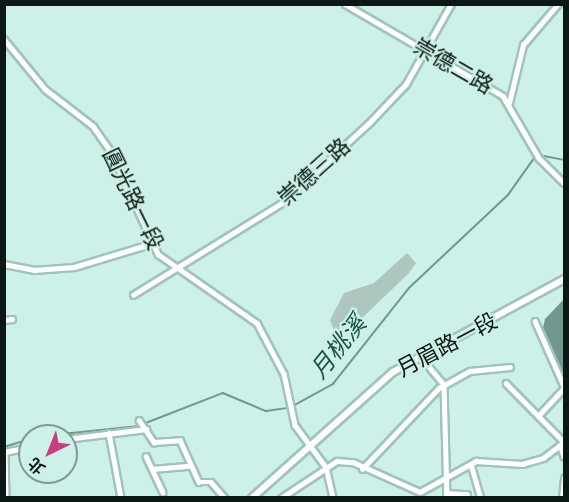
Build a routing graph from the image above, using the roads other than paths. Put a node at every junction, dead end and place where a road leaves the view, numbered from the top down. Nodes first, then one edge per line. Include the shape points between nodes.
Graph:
1 (345, 4) edge
2 (451, 4) edge
3 (558, 4) edge
4 (4, 39) edge
5 (428, 52) junction
6 (509, 103) junction
7 (564, 183) edge
8 (150, 244) junction
9 (4, 264) edge
10 (177, 269) junction
11 (564, 279) edge
12 (133, 295) dead end
13 (12, 319) dead end
14 (4, 320) edge
15 (535, 321) dead end
16 (420, 356) junction
17 (510, 368) dead end
18 (506, 383) dead end
19 (444, 385) junction
20 (564, 387) edge
21 (538, 416) junction
22 (139, 420) dead end
23 (145, 427) junction
24 (109, 433) junction
25 (78, 437) edge
26 (563, 443) edge
27 (310, 445) junction
28 (5, 452) edge
29 (146, 456) dead end
30 (564, 456) edge
31 (471, 464) junction
32 (189, 466) junction
33 (326, 467) junction
34 (152, 469) junction
35 (362, 469) junction
36 (446, 477) junction
37 (564, 478) edge
38 (163, 492) dead end
39 (467, 494) dead end
40 (447, 495) edge
41 (6, 498) edge
42 (121, 498) edge
43 (225, 498) edge
44 (252, 498) edge
45 (281, 498) edge
46 (333, 498) edge
47 (481, 498) edge
48 (562, 498) edge

1 - 5 street, 崇德二路
2 - 5 street, 崇德三路
3 - 6 street via 523,45
4 - 8 street, 圓光路一段 via 45,88 93,126 111,150
5 - 6 street, 崇德二路
5 - 10 street, 崇德三路 via 397,97 282,202
6 - 7 street, 崇德二路 via 539,158
8 - 9 street via 74,267 34,270
8 - 10 street, 圓光路一段
10 - 12 street, 崇德三路
10 - 27 street, 圓光路一段 via 257,323 284,374 290,407
11 - 16 street, 月眉路一段
13 - 14 street
15 - 20 street
16 - 19 street
16 - 27 street, 月眉路一段 via 393,372
17 - 19 street via 483,367
18 - 21 street
19 - 35 street via 393,431
19 - 36 street
20 - 21 street
21 - 26 street
22 - 23 street
23 - 24 street
23 - 32 street via 154,442 180,440
24 - 25 street
24 - 42 street
26 - 30 street
26 - 31 street via 522,464
27 - 33 street, 圓光路一段
27 - 44 street, 月眉路一段
28 - 41 street
29 - 34 street
31 - 36 street
31 - 47 street
32 - 34 street
32 - 43 street via 199,482 211,482
33 - 35 street via 337,461
33 - 45 street
33 - 46 street
34 - 38 street
35 - 36 street via 415,492
36 - 40 street
37 - 48 street
39 - 40 street

